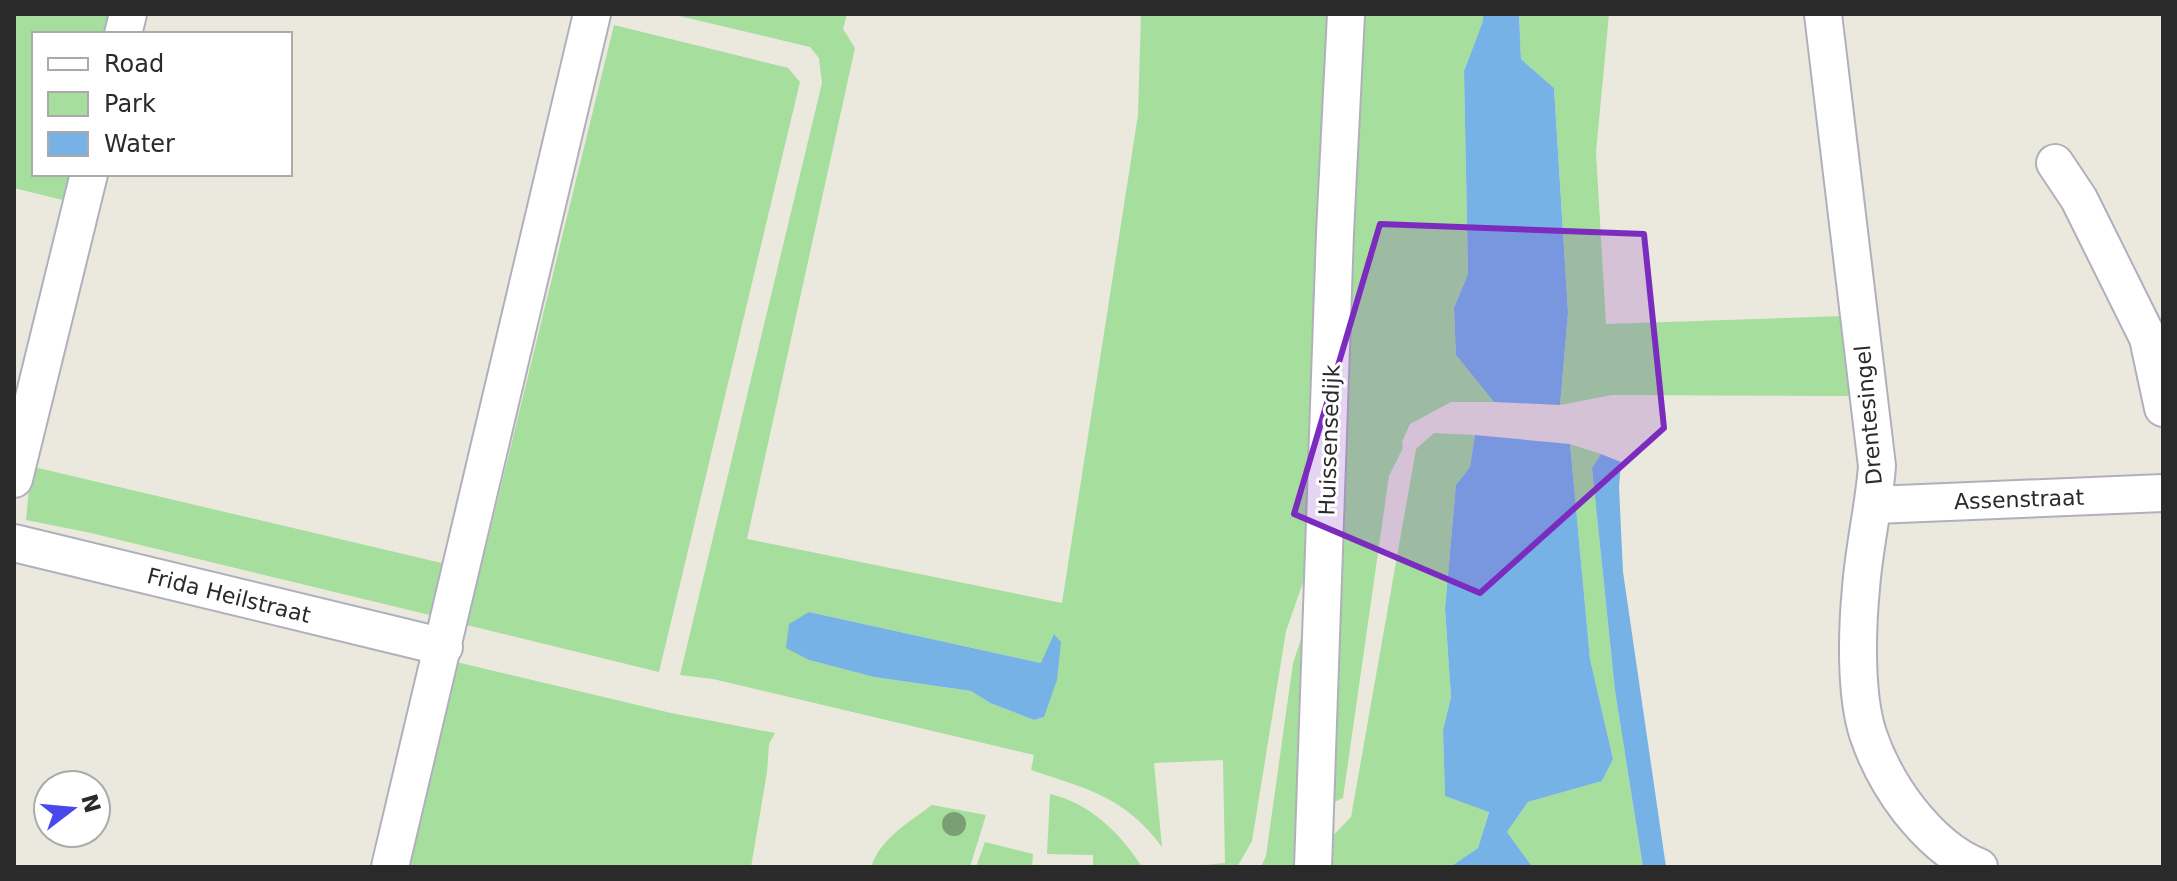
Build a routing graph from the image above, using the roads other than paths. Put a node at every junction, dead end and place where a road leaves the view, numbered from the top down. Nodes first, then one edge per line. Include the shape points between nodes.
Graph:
1 (592, 14) edge
2 (1346, 14) edge
3 (1823, 14) edge
4 (2055, 163) dead end
5 (89, 176) edge
6 (2163, 408) edge
7 (14, 479) edge
8 (2163, 493) edge
9 (1875, 505) junction
10 (14, 543) edge
11 (444, 647) junction
12 (390, 867) edge
13 (1313, 867) edge
14 (1979, 867) edge

1 - 11 street
2 - 13 street, Huissensedijk
3 - 9 street, Drentesingel via 1877,466
4 - 6 street via 2079,199 2148,338
5 - 7 street
8 - 9 street, Assenstraat
9 - 14 street, Drentesingel via 1861,586 1858,671 1868,734 1894,789 1924,829 1962,861
10 - 11 street, Frida Heilstraat
11 - 12 street

